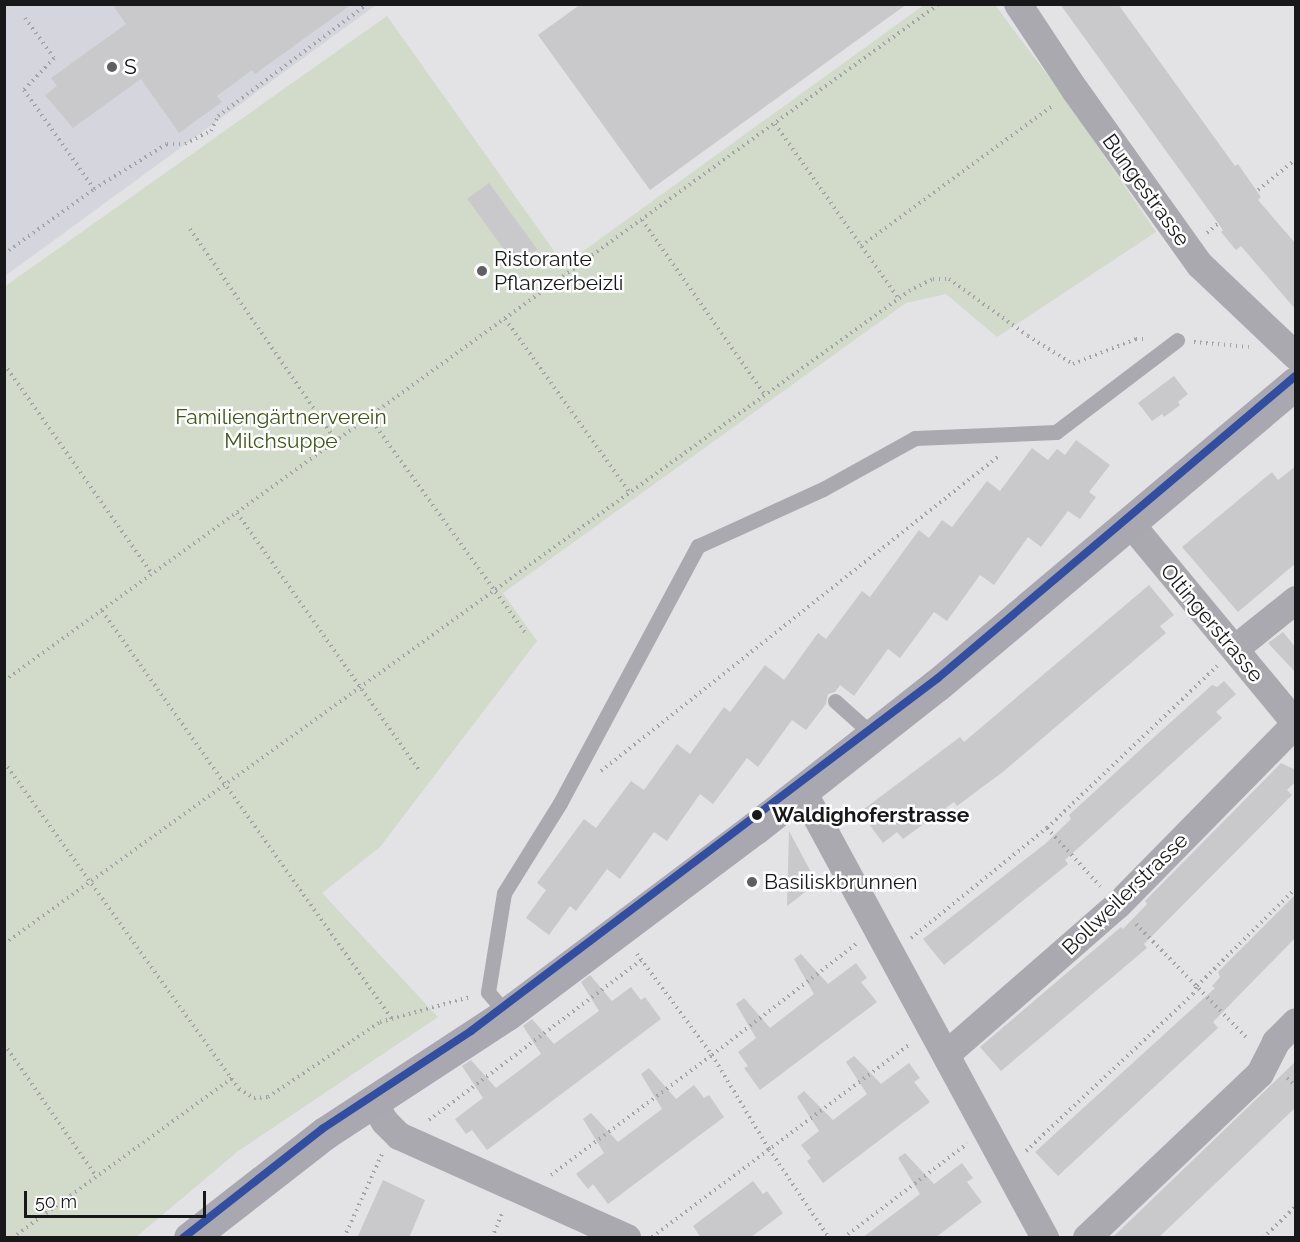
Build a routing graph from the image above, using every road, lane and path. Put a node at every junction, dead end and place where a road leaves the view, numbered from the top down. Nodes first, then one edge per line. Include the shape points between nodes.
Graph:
1 (367, 4) edge
2 (939, 4) edge
3 (1018, 4) edge
4 (24, 18) dead end
5 (1075, 90) junction
6 (775, 124) junction
7 (1296, 159) edge
8 (94, 189) junction
9 (1258, 190) dead end
10 (642, 220) junction
11 (190, 229) dead end
12 (861, 246) junction
13 (4, 254) edge
14 (899, 299) junction
15 (505, 319) junction
16 (1177, 340) junction
17 (1293, 353) edge
18 (4, 364) edge
19 (1296, 383) edge
20 (765, 395) junction
21 (369, 417) junction
22 (1027, 433) junction
23 (336, 441) junction
24 (630, 493) junction
25 (237, 513) junction
26 (1130, 523) junction
27 (152, 574) junction
28 (495, 590) junction
29 (1296, 600) edge
30 (101, 611) junction
31 (527, 635) dead end
32 (1235, 649) junction
33 (4, 681) edge
34 (360, 687) junction
35 (835, 701) dead end
36 (1296, 724) edge
37 (873, 735) junction
38 (4, 762) edge
39 (420, 771) dead end
40 (598, 773) dead end
41 (226, 784) junction
42 (802, 790) junction
43 (1047, 828) junction
44 (92, 881) junction
45 (1296, 888) edge
46 (1118, 905) junction
47 (877, 927) junction
48 (4, 944) edge
49 (637, 954) dead end
50 (892, 954) junction
51 (641, 960) junction
52 (1197, 986) junction
53 (498, 1003) junction
54 (392, 1019) junction
55 (1296, 1022) edge
56 (932, 1027) junction
57 (4, 1044) edge
58 (947, 1054) junction
59 (712, 1056) junction
60 (1268, 1059) junction
61 (232, 1078) junction
62 (1296, 1086) edge
63 (373, 1102) junction
64 (987, 1129) junction
65 (399, 1136) junction
66 (769, 1149) junction
67 (1008, 1168) junction
68 (96, 1176) junction
69 (526, 1193) junction
70 (1296, 1206) edge
71 (12, 1238) edge
72 (190, 1238) edge
73 (344, 1238) edge
74 (627, 1238) edge
75 (651, 1238) edge
76 (830, 1238) edge
77 (843, 1238) edge
78 (1045, 1238) edge
79 (1087, 1238) edge
80 (1263, 1238) edge

1 - 8 path via 218,116 211,131 185,144 167,144
2 - 6 path
3 - 5 street, Bungestrasse
4 - 8 path via 54,58 24,90
5 - 12 path
5 - 17 street, Bungestrasse via 1200,266
6 - 10 path
6 - 12 path
7 - 9 path
8 - 13 path
10 - 15 path
10 - 20 path
11 - 23 path
12 - 14 path
14 - 16 path via 933,279 949,279 1073,364 1136,339
14 - 20 path
15 - 21 path
15 - 24 path
16 - 17 path
16 - 22 lane via 1056,432
18 - 27 path
19 - 26 main road
20 - 24 path
21 - 23 path
21 - 28 path
22 - 40 path
22 - 53 lane via 915,438 823,489 698,546 561,803 504,893
23 - 25 path
24 - 28 path
25 - 27 path
25 - 34 path
26 - 32 street, Oltingerstrasse
26 - 37 main road
27 - 30 path
28 - 31 path
28 - 34 path
29 - 32 street
30 - 33 path
30 - 41 path
32 - 36 street, Oltingerstrasse
32 - 43 path
34 - 39 path
34 - 41 path
35 - 37 lane
36 - 46 street, Bollweilerstrasse
37 - 42 main road
38 - 44 path
41 - 44 path
41 - 54 path
42 - 47 street
42 - 53 main road
43 - 46 path
43 - 50 path
44 - 48 path
44 - 61 path
45 - 52 path
46 - 52 path
46 - 58 street, Bollweilerstrasse
47 - 50 street
47 - 59 path
49 - 51 path
50 - 56 street
51 - 59 path
51 - 65 path via 433,1119 412,1122
52 - 60 path
52 - 67 path
53 - 54 path
53 - 63 main road
54 - 61 path via 380,1022 268,1097 254,1098 239,1089
55 - 60 street via 1276,1042
56 - 58 street
56 - 66 path
57 - 68 path
58 - 64 street
59 - 66 path
59 - 69 path
60 - 62 path
60 - 79 street via 1260,1074
61 - 68 path
63 - 65 street
63 - 72 main road via 264,1178
64 - 67 street
64 - 77 path
65 - 69 street
65 - 73 path via 384,1148
66 - 75 path
66 - 76 path
67 - 78 street
68 - 71 path
69 - 74 street
70 - 80 path

